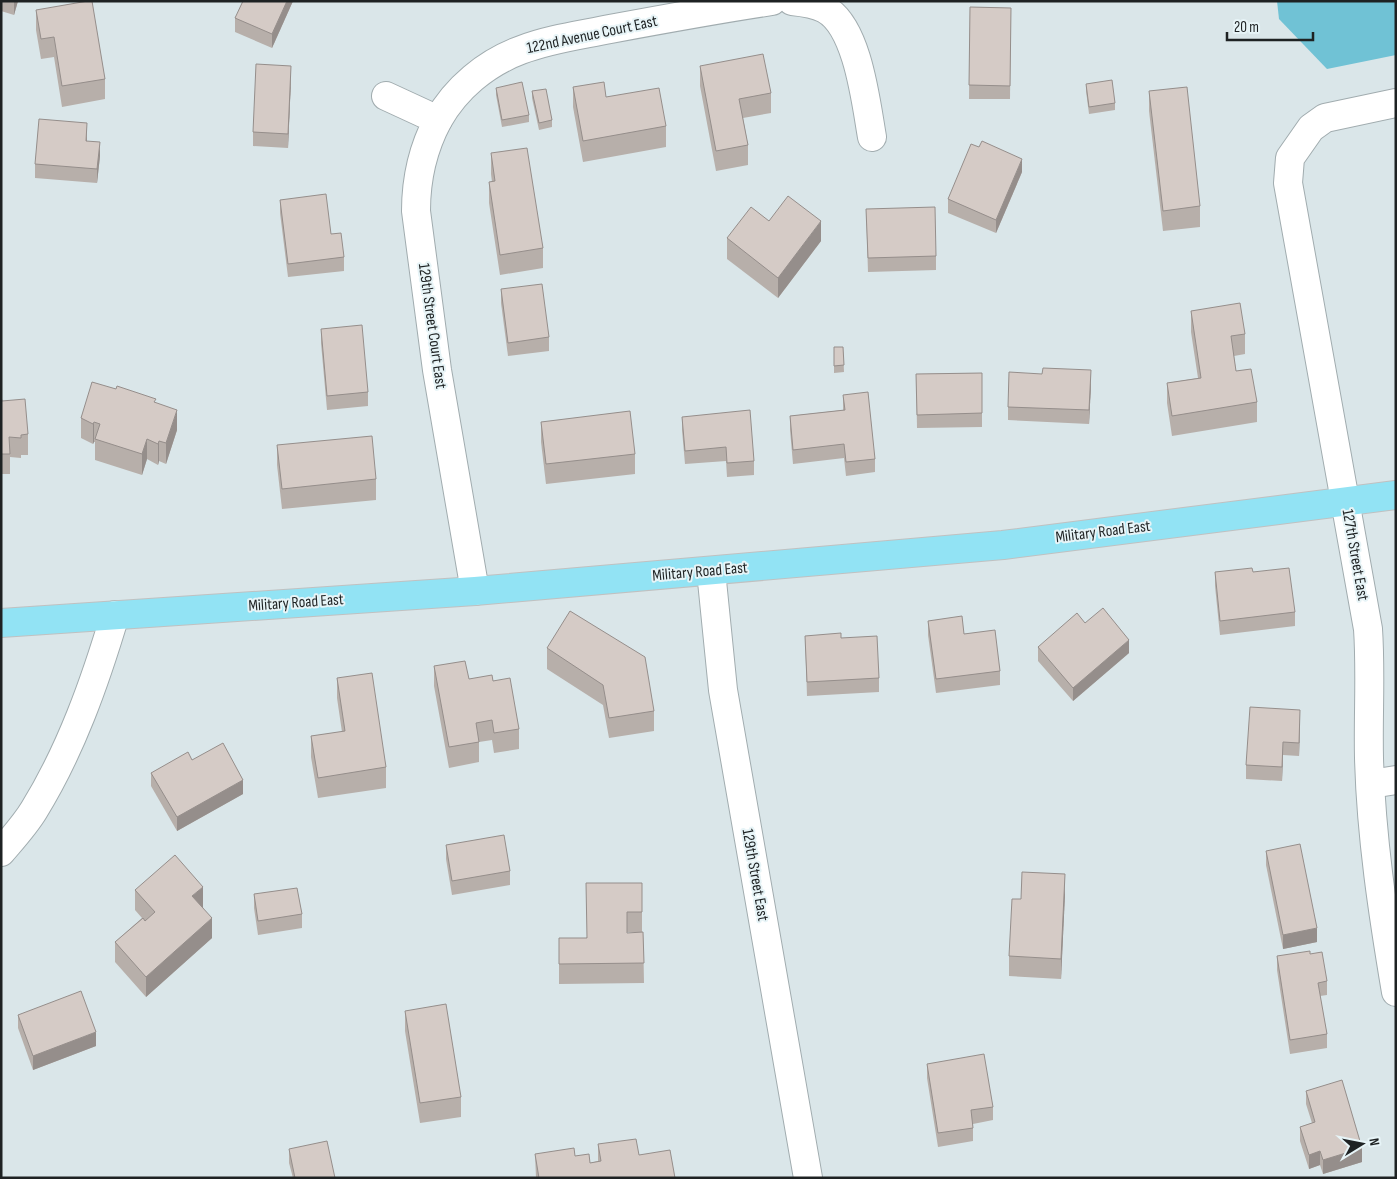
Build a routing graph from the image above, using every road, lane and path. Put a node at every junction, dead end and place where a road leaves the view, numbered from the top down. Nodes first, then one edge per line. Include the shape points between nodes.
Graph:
1 (772, 1) edge
2 (792, 1) edge
3 (386, 96) dead end
4 (1396, 103) edge
5 (438, 120) junction
6 (872, 137) dead end
7 (1396, 495) edge
8 (1346, 502) junction
9 (711, 571) junction
10 (474, 591) junction
11 (115, 616) junction
12 (1, 623) edge
13 (1383, 782) edge
14 (1, 852) edge
15 (1396, 992) edge
16 (808, 1178) edge

1 - 5 street, 122nd Avenue Court East via 565,38 521,50 497,61 470,80 449,101
2 - 6 street via 826,9 844,28 859,66
3 - 5 street
4 - 8 street, 127th Street East via 1325,118 1310,128 1290,158 1288,183
5 - 10 street, 129th Street Court East via 423,159 416,192 416,211 437,370
7 - 8 main road, Military Road East
8 - 9 main road, Military Road East via 1003,545
8 - 13 street, 127th Street East via 1368,629
9 - 10 main road, Military Road East
9 - 16 street, 129th Street East via 723,690
10 - 11 main road, Military Road East
11 - 12 main road, Military Road East
11 - 14 street via 79,720 34,810
13 - 15 street, 127th Street East via 1376,854

